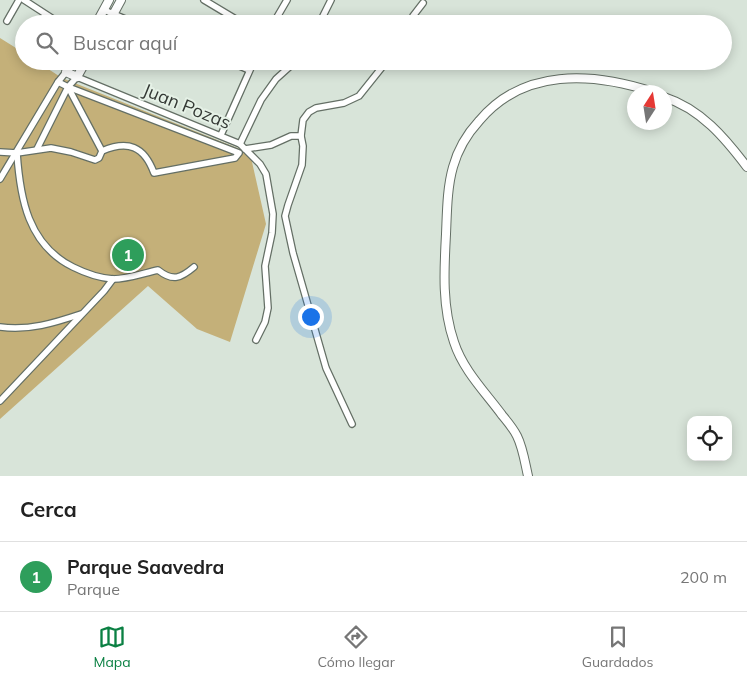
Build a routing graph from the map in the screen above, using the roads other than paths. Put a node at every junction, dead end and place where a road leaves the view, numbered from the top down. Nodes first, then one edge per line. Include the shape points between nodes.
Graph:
1 (19, 0) edge
2 (24, 0) edge
3 (109, 0) edge
4 (121, 0) edge
5 (204, 0) edge
6 (287, 0) edge
7 (331, 0) edge
8 (423, 2) dead end
9 (104, 10) junction
10 (114, 14) joint
11 (47, 15) edge
12 (101, 15) edge
13 (229, 15) edge
14 (278, 15) edge
15 (324, 15) edge
16 (414, 15) edge
17 (7, 21) dead end
18 (80, 70) edge
19 (250, 70) edge
20 (286, 70) edge
21 (380, 70) edge
22 (66, 72) joint
23 (76, 77) junction
24 (58, 82) junction
25 (627, 86) edge
26 (68, 87) junction
27 (672, 99) edge
28 (221, 135) junction
29 (301, 136) junction
30 (240, 144) junction
31 (37, 149) junction
32 (245, 149) junction
33 (102, 151) junction
34 (0, 152) edge
35 (17, 153) junction
36 (747, 167) edge
37 (0, 180) edge
38 (194, 267) dead end
39 (113, 279) junction
40 (83, 314) junction
41 (0, 327) edge
42 (256, 340) dead end
43 (0, 401) edge
44 (352, 424) dead end
45 (528, 476) edge

1 - 17 street
2 - 11 street
3 - 9 street
4 - 10 street
5 - 13 street
6 - 14 street
7 - 15 street
8 - 16 street
9 - 10 street
9 - 12 street
18 - 23 street
19 - 28 street
20 - 30 street via 261,100
21 - 29 street via 354,99 309,112 303,120
22 - 23 street, Juan Pozas
22 - 24 street
23 - 26 street
23 - 28 street, Juan Pozas
24 - 26 street
24 - 35 street
25 - 45 street via 566,78 532,84 502,98 488,110 461,146 453,165 444,274 449,326 465,365 518,436
26 - 31 street
26 - 33 street
26 - 33 street via 239,153 235,158 154,173 148,160 136,149 116,145
27 - 36 street via 716,129
28 - 30 street, Juan Pozas
29 - 32 street
29 - 44 street via 302,165 285,216 286,228 326,368
30 - 32 street, Juan Pozas
31 - 33 street via 51,148 95,160
31 - 35 street
32 - 42 street, Juan Pozas via 266,174 273,214 265,266 268,308
34 - 35 street
35 - 37 street
35 - 39 street via 22,199 39,238 62,262 99,277
38 - 39 street via 183,277 165,276 158,270
39 - 40 street
40 - 41 street via 23,329
40 - 43 street

